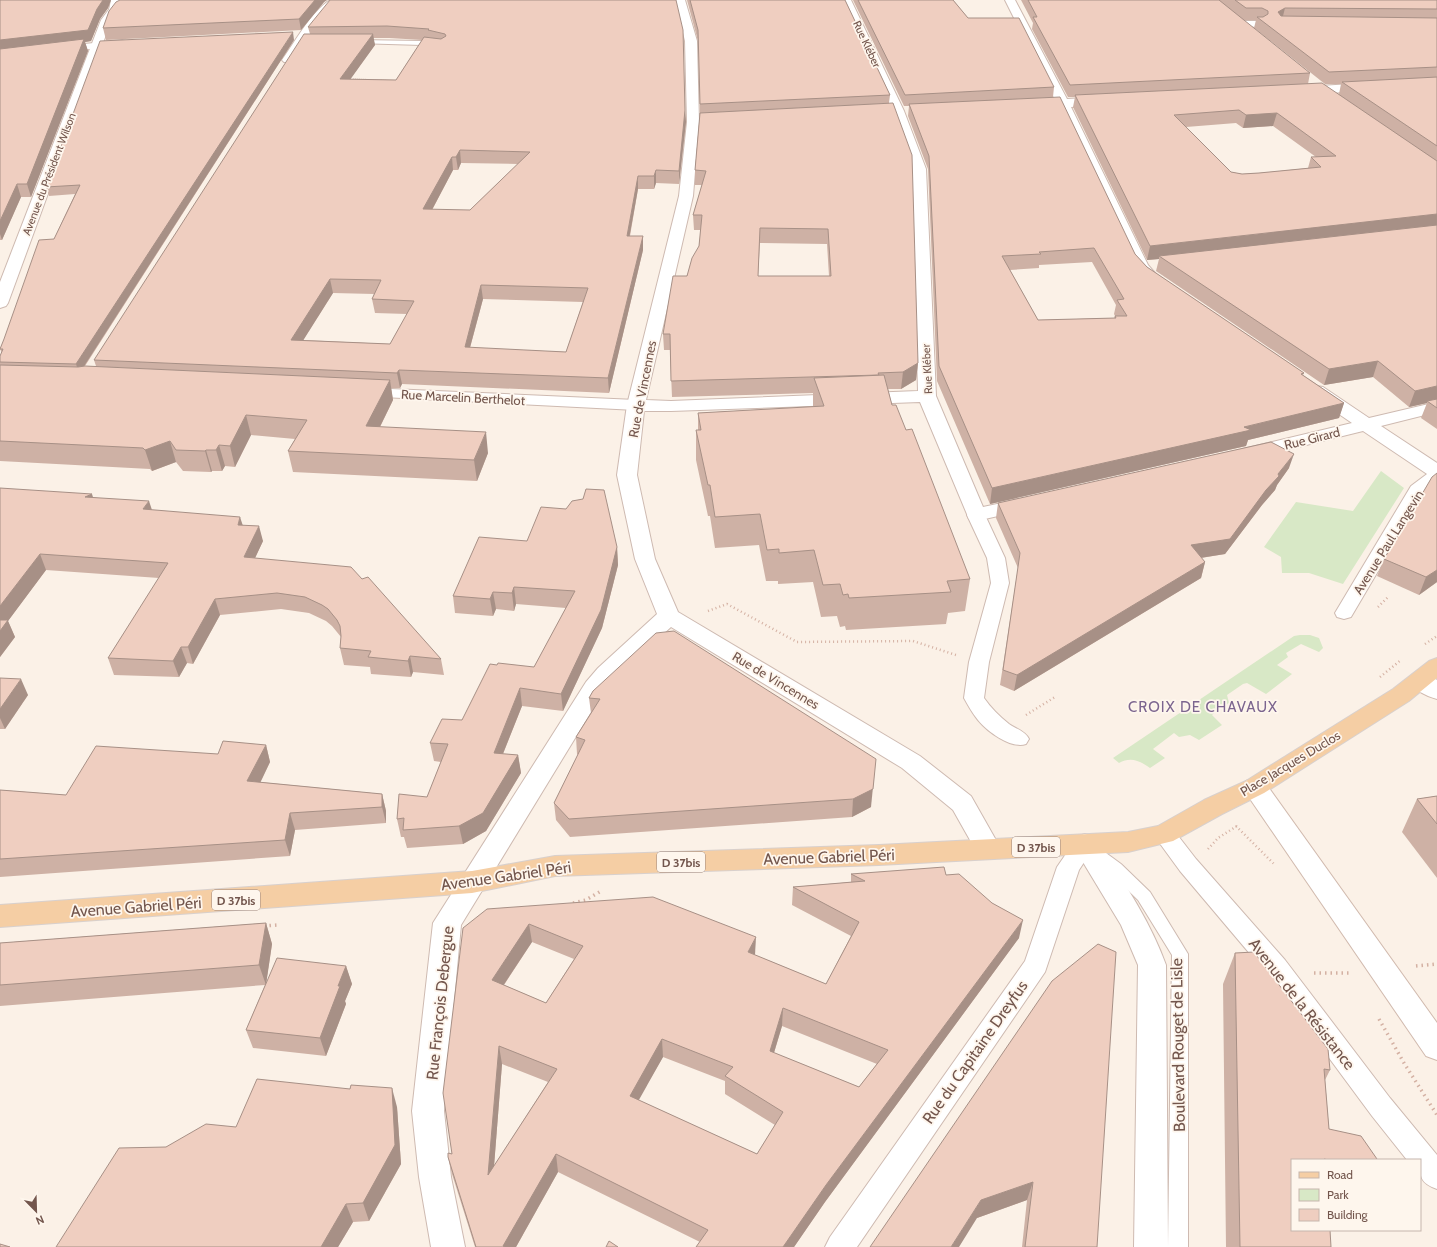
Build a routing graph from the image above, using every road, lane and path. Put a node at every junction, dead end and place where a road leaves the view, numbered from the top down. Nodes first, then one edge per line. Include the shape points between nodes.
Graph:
1 (132, 0) edge
2 (680, 0) edge
3 (846, 0) edge
4 (1010, 0) edge
5 (337, 1) edge
6 (349, 2) edge
7 (115, 5) edge
8 (1229, 15) edge
9 (1256, 29) edge
10 (131, 42) edge
11 (350, 42) edge
12 (98, 45) junction
13 (442, 47) edge
14 (0, 56) edge
15 (281, 72) edge
16 (353, 79) edge
17 (1310, 80) edge
18 (398, 82) edge
19 (1383, 87) edge
20 (1322, 90) junction
21 (1290, 91) edge
22 (1335, 98) edge
23 (1118, 100) edge
24 (1063, 103) junction
25 (1023, 105) edge
26 (914, 110) edge
27 (898, 111) junction
28 (882, 112) edge
29 (709, 121) edge
30 (693, 122) junction
31 (1158, 264) edge
32 (1141, 267) junction
33 (1163, 286) edge
34 (0, 303) edge
35 (1306, 383) edge
36 (352, 392) edge
37 (927, 396) junction
38 (636, 405) junction
39 (1437, 407) edge
40 (1367, 424) junction
41 (1234, 456) edge
42 (1437, 472) edge
43 (1437, 475) edge
44 (1040, 501) edge
45 (976, 515) junction
46 (1388, 597) dead end
47 (1378, 607) dead end
48 (1344, 613) dead end
49 (678, 621) junction
50 (1437, 636) edge
51 (1423, 646) dead end
52 (1406, 657) dead end
53 (979, 662) junction
54 (1377, 679) dead end
55 (1431, 679) edge
56 (1055, 696) dead end
57 (1011, 734) joint
58 (1255, 787) junction
59 (1164, 834) junction
60 (1085, 844) junction
61 (988, 849) junction
62 (472, 882) junction
63 (0, 916) edge
64 (1276, 966) junction
65 (1381, 968) junction
66 (1437, 1047) edge
67 (1437, 1176) edge
68 (448, 1247) edge
69 (840, 1247) edge
70 (1151, 1247) edge
71 (1178, 1247) edge

1 - 7 street
2 - 30 street, Rue de Vincennes via 691,41
3 - 27 street, Rue Kléber
4 - 24 street
5 - 6 street
5 - 15 street via 329,5 301,38
7 - 12 street, Avenue du Président Wilson via 106,20
8 - 9 street via 1241,24
10 - 12 street
11 - 13 lane via 422,43
12 - 14 street
12 - 34 street, Avenue du Président Wilson
16 - 18 path
17 - 20 street
19 - 20 street
20 - 21 street
20 - 22 street
23 - 24 street
24 - 25 street
24 - 32 street
26 - 27 street
27 - 28 street
27 - 37 street, Rue Kléber via 919,168
29 - 30 street
30 - 38 street, Rue de Vincennes via 686,196
31 - 32 street
32 - 33 street
35 - 40 street
36 - 38 street, Rue Marcelin Berthelot
37 - 38 street, Rue Marcelin Berthelot via 672,406
37 - 45 street, Rue Kléber
38 - 49 street, Rue de Vincennes via 627,475 645,559
39 - 40 street, Rue Girard
40 - 41 street, Rue Girard
40 - 42 street
43 - 48 street, Avenue Paul Langevin via 1417,490
44 - 45 street
45 - 53 street, Rue Kléber via 996,558 1000,583
46 - 47 path
49 - 53 path via 727,604 797,642 913,641
49 - 61 street, Rue de Vincennes via 911,762 962,803
49 - 62 street, Rue François Debergue via 606,673 594,688
50 - 51 path
52 - 54 path
53 - 57 street, Rue Kléber via 974,698 985,715
55 - 58 main road, Place Jacques Duclos via 1401,695
56 - 57 path
58 - 59 main road, Place Jacques Duclos
58 - 65 street
59 - 60 main road, Place Jacques Duclos via 1128,842
59 - 64 street, Avenue de la Résistance
60 - 61 main road, Avenue Gabriel Péri / D 37bis
60 - 69 street, Rue du Capitaine Dreyfus via 1068,867 1036,964
60 - 70 street, Boulevard Rouget de Lisle via 1135,924 1152,965
60 - 71 lane, Boulevard Rouget de Lisle via 1144,896 1180,954
61 - 62 main road, Avenue Gabriel Péri / D 37bis via 554,866
62 - 63 main road, Avenue Gabriel Péri / D 37bis
62 - 68 street, Rue François Debergue via 447,923 428,1111 435,1177
64 - 65 path via 1304,973 1364,973
64 - 67 street, Avenue de la Résistance
65 - 66 street

